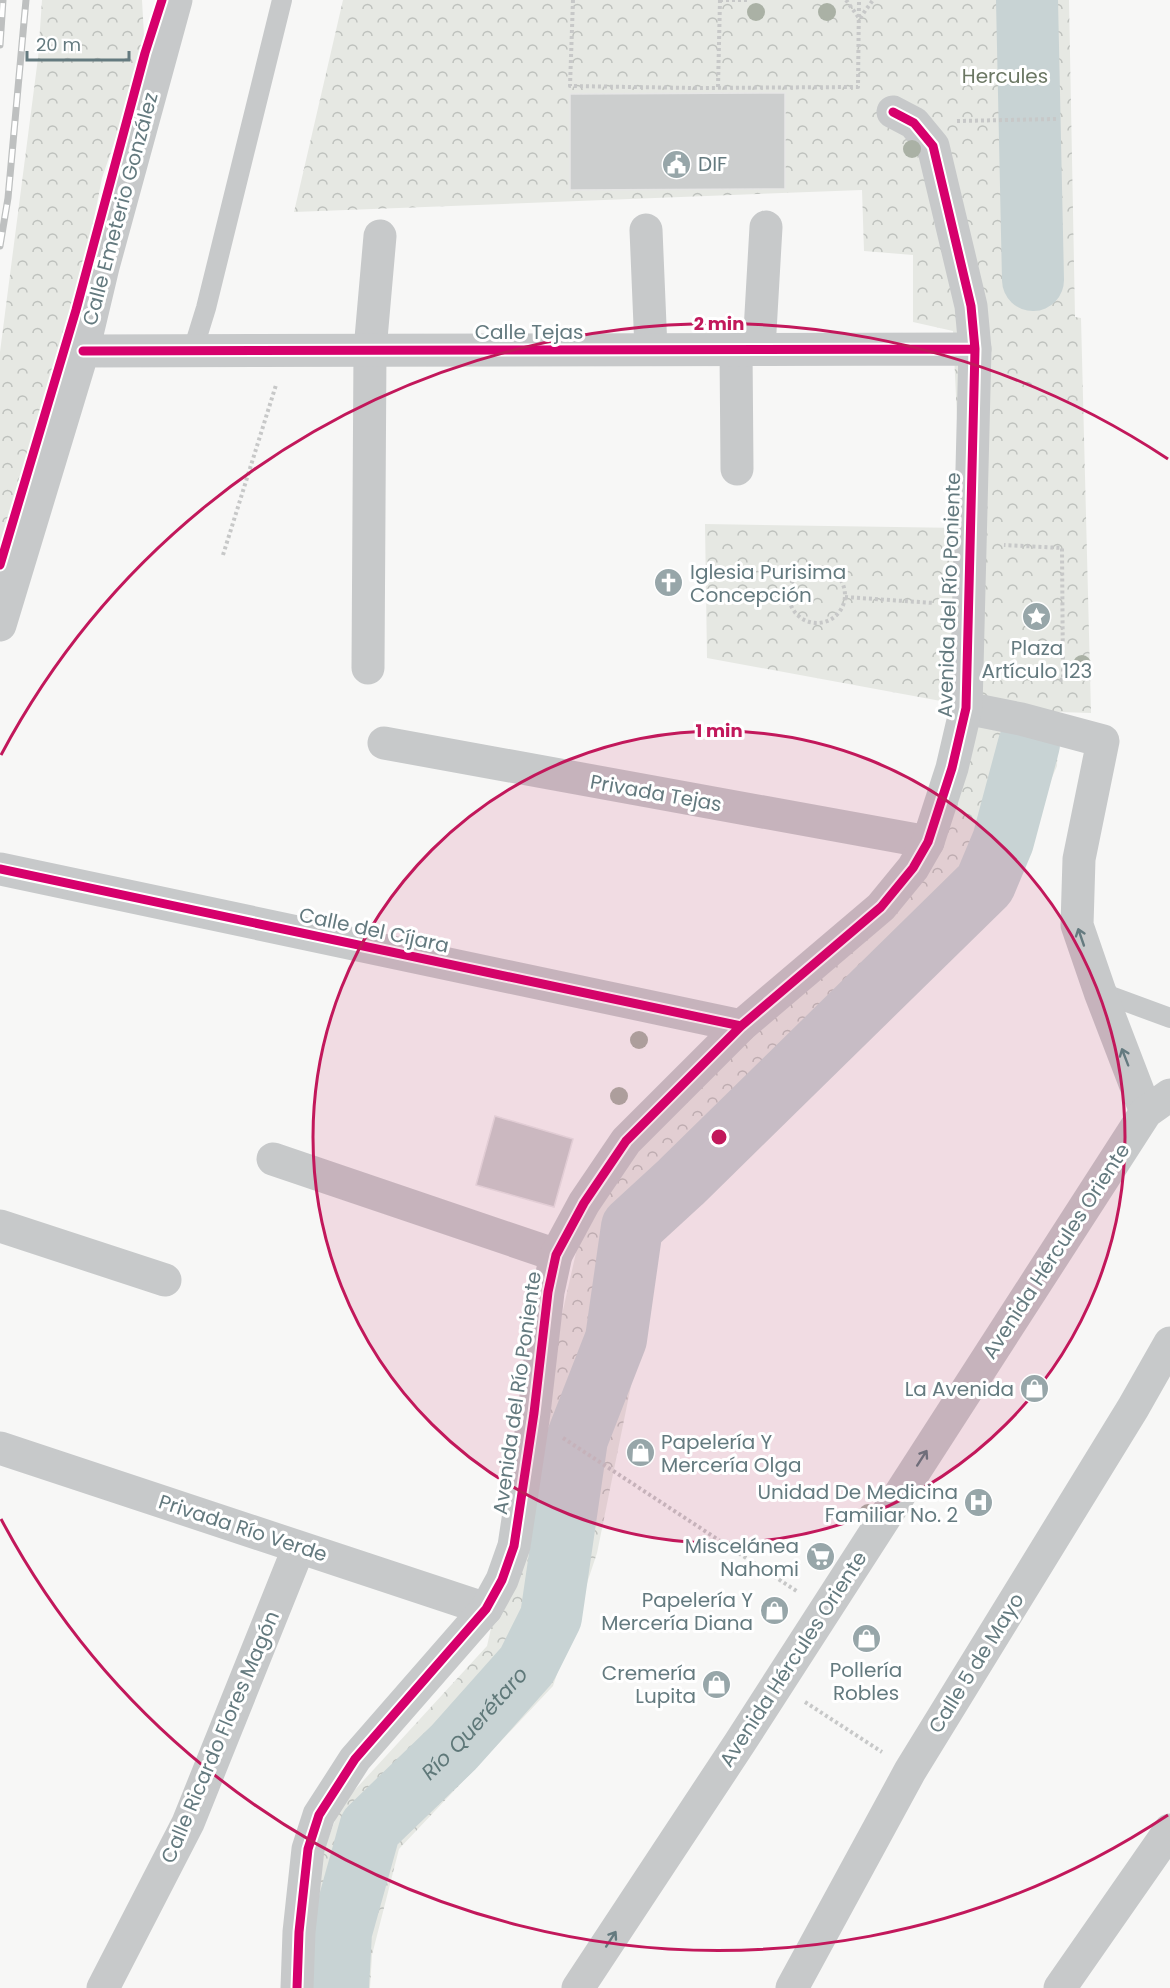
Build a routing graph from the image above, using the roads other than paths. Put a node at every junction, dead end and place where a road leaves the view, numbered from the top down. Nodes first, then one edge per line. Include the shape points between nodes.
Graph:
1 (176, 0) edge
2 (282, 0) edge
3 (893, 112) dead end
4 (766, 227) dead end
5 (646, 230) dead end
6 (380, 236) dead end
7 (651, 349) junction
8 (748, 349) junction
9 (975, 349) junction
10 (193, 350) junction
11 (370, 350) junction
12 (83, 351) junction
13 (737, 469) dead end
14 (0, 625) edge
15 (368, 668) dead end
16 (966, 708) junction
17 (384, 743) dead end
18 (928, 842) junction
19 (0, 869) edge
20 (1100, 992) junction
21 (1170, 1018) edge
22 (741, 1026) junction
23 (1158, 1104) edge
24 (273, 1159) dead end
25 (0, 1226) edge
26 (556, 1255) junction
27 (165, 1280) dead end
28 (1170, 1343) edge
29 (0, 1449) edge
30 (299, 1547) junction
31 (486, 1609) junction
32 (1170, 1830) edge
33 (103, 1988) edge
34 (297, 1988) edge
35 (579, 1988) edge
36 (792, 1988) edge
37 (1060, 1988) edge

1 - 12 street, Calle Emeterio González
2 - 10 lane
3 - 9 street, Avenida del Río Poniente via 914,123 933,146 971,306
4 - 8 street
5 - 7 street
6 - 11 street
7 - 8 street, Calle Tejas
7 - 11 street, Calle Tejas
8 - 9 street, Calle Tejas
8 - 13 street
9 - 16 street, Avenida del Río Poniente
10 - 11 street, Calle Tejas
10 - 12 street, Calle Tejas
11 - 15 street
12 - 14 street, Calle Emeterio González
16 - 18 street, Avenida del Río Poniente
20 -> 16 street via 1077,926 1079,859 1103,741
17 - 18 street, Privada Tejas
18 - 22 street, Avenida del Río Poniente via 913,868 881,907
19 - 22 street, Calle del Cíjara
20 - 21 lane
23 -> 20 street
22 - 26 street, Avenida del Río Poniente via 626,1141 584,1203
35 -> 23 street, Avenida Hércules Oriente
24 - 26 street
25 - 27 street
26 - 31 street, Avenida del Río Poniente via 514,1546
28 - 36 street, Calle 5 de Mayo via 910,1771
29 - 30 street, Privada Río Verde
30 - 31 street, Privada Río Verde
30 - 33 street, Calle Ricardo Flores Magón via 188,1823
31 - 34 street, Avenida del Río Poniente via 355,1759 319,1815 308,1849
32 - 37 street

